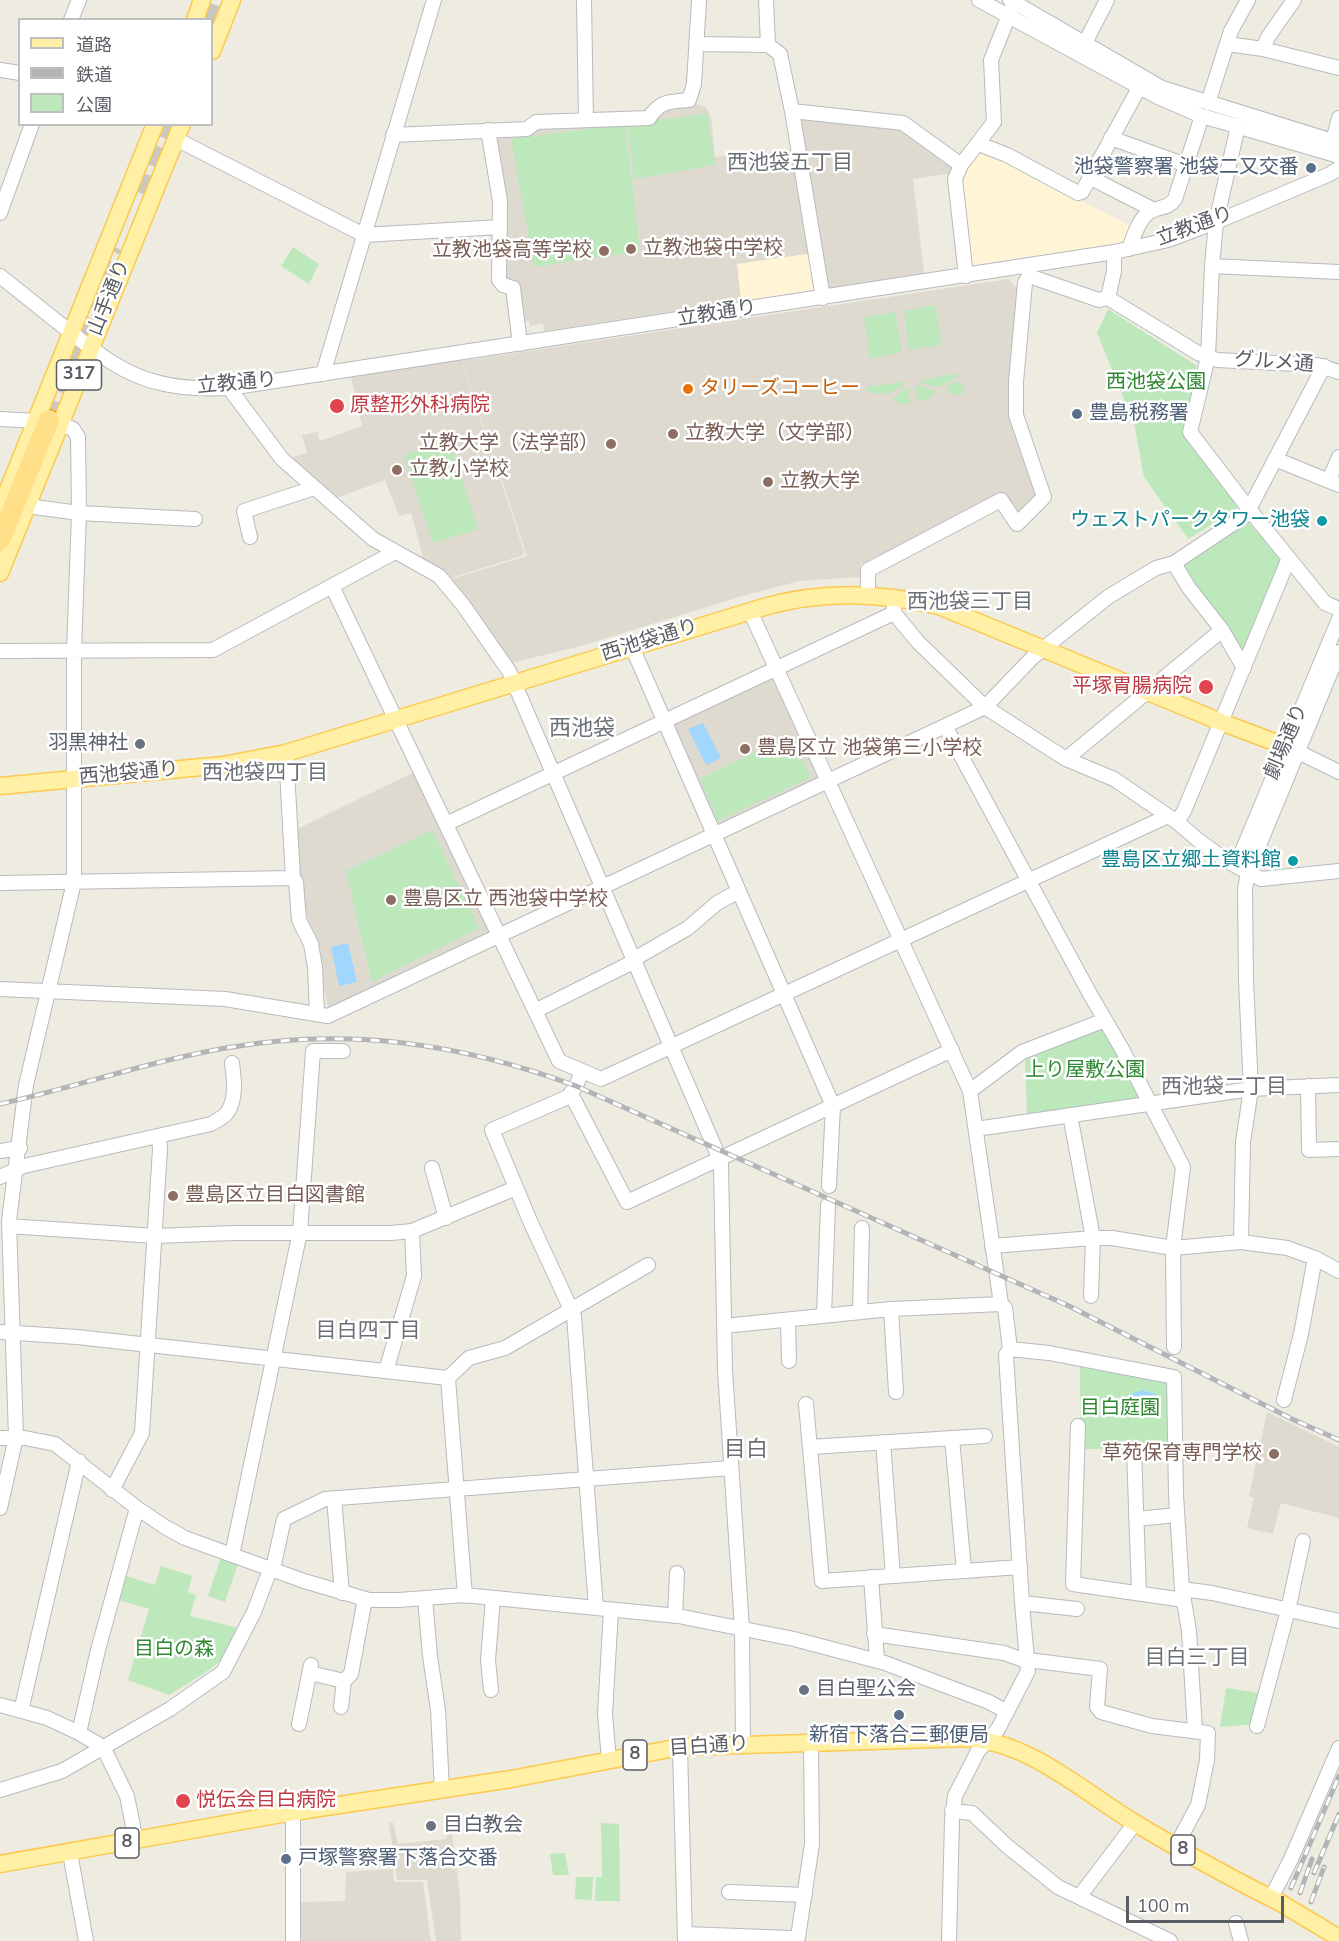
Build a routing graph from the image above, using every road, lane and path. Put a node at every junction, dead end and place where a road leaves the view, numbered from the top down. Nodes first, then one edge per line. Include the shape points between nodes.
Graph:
1 (79, 0) edge
2 (202, 0) edge
3 (232, 0) edge
4 (434, 0) edge
5 (584, 0) edge
6 (699, 0) edge
7 (766, 0) edge
8 (979, 0) edge
9 (1107, 0) edge
10 (1248, 0) edge
11 (1014, 1) edge
12 (1286, 2) edge
13 (1008, 16) junction
14 (72, 18) edge
15 (196, 18) edge
16 (1085, 43) junction
17 (696, 44) junction
18 (1227, 44) junction
19 (768, 45) junction
20 (213, 48) edge
21 (1263, 49) junction
22 (1339, 68) edge
23 (0, 70) edge
24 (18, 73) edge
25 (1138, 87) junction
26 (1205, 110) junction
27 (792, 111) junction
28 (1339, 118) edge
29 (586, 120) junction
30 (31, 126) edge
31 (154, 126) edge
32 (1238, 126) junction
33 (488, 130) junction
34 (179, 132) edge
35 (393, 135) junction
36 (1111, 138) junction
37 (1336, 142) edge
38 (979, 144) junction
39 (1339, 156) edge
40 (961, 165) junction
41 (1186, 165) junction
42 (1339, 168) edge
43 (1089, 177) junction
44 (1154, 210) junction
45 (0, 213) edge
46 (1216, 222) junction
47 (500, 227) junction
48 (364, 235) junction
49 (1129, 249) junction
50 (1114, 252) junction
51 (1212, 266) junction
52 (1029, 271) junction
53 (1339, 272) edge
54 (0, 276) edge
55 (966, 276) junction
56 (92, 281) junction
57 (113, 291) junction
58 (823, 298) junction
59 (1108, 298) junction
60 (71, 332) junction
61 (520, 344) junction
62 (90, 348) junction
63 (1208, 357) junction
64 (1333, 367) edge
65 (323, 374) junction
66 (229, 388) junction
67 (0, 419) edge
68 (48, 422) junction
69 (1339, 457) edge
70 (1275, 459) junction
71 (1334, 482) edge
72 (314, 488) junction
73 (27, 506) junction
74 (0, 508) edge
75 (1249, 509) junction
76 (79, 513) junction
77 (195, 519) dead end
78 (250, 537) dead end
79 (0, 540) edge
80 (396, 552) junction
81 (1289, 558) junction
82 (1174, 563) junction
83 (0, 573) edge
84 (332, 586) junction
85 (868, 594) junction
86 (894, 605) junction
87 (1339, 609) edge
88 (750, 611) junction
89 (1339, 619) edge
90 (1222, 630) junction
91 (632, 647) junction
92 (1044, 648) junction
93 (0, 651) edge
94 (74, 651) junction
95 (1339, 652) edge
96 (777, 668) junction
97 (1244, 668) junction
98 (515, 682) junction
99 (1147, 692) junction
100 (985, 707) junction
101 (395, 718) junction
102 (664, 722) junction
103 (1221, 722) junction
104 (945, 726) junction
105 (1292, 749) junction
106 (286, 753) junction
107 (1066, 759) junction
108 (1339, 772) edge
109 (553, 775) junction
110 (74, 779) junction
111 (828, 780) junction
112 (0, 786) edge
113 (1172, 819) junction
114 (446, 824) junction
115 (713, 834) junction
116 (1242, 869) junction
117 (1339, 870) edge
118 (293, 878) junction
119 (1030, 880) junction
120 (74, 882) junction
121 (0, 884) edge
122 (602, 886) junction
123 (739, 891) junction
124 (499, 935) junction
125 (901, 940) junction
126 (634, 960) junction
127 (0, 989) edge
128 (48, 991) junction
129 (784, 995) junction
130 (535, 1011) junction
131 (317, 1014) junction
132 (1105, 1020) junction
133 (672, 1047) junction
134 (952, 1050) junction
135 (343, 1051) dead end
136 (232, 1063) dead end
137 (582, 1071) junction
138 (1339, 1085) edge
139 (1308, 1086) junction
140 (1251, 1089) junction
141 (970, 1091) junction
142 (572, 1094) junction
143 (1151, 1103) junction
144 (833, 1106) junction
145 (1070, 1115) junction
146 (976, 1129) junction
147 (159, 1136) junction
148 (20, 1148) junction
149 (1339, 1149) edge
150 (0, 1151) edge
151 (720, 1160) junction
152 (432, 1168) dead end
153 (16, 1170) junction
154 (0, 1177) edge
155 (829, 1186) dead end
156 (516, 1188) junction
157 (828, 1205) dead end
158 (446, 1218) junction
159 (9, 1226) junction
160 (862, 1228) dead end
161 (412, 1231) junction
162 (300, 1232) junction
163 (155, 1236) junction
164 (1093, 1238) junction
165 (1241, 1242) junction
166 (992, 1246) junction
167 (1173, 1248) junction
168 (1316, 1258) junction
169 (648, 1265) dead end
170 (1339, 1271) edge
171 (1091, 1296) dead end
172 (1001, 1304) junction
173 (891, 1309) junction
174 (572, 1310) junction
175 (860, 1312) junction
176 (824, 1316) junction
177 (788, 1320) junction
178 (724, 1326) junction
179 (6, 1332) edge
180 (147, 1344) junction
181 (1174, 1347) dead end
182 (1010, 1349) junction
183 (274, 1359) junction
184 (789, 1361) dead end
185 (386, 1371) junction
186 (448, 1378) junction
187 (896, 1392) dead end
188 (1284, 1400) dead end
189 (806, 1404) dead end
190 (1078, 1426) dead end
191 (985, 1436) dead end
192 (16, 1437) junction
193 (0, 1438) edge
194 (952, 1438) junction
195 (883, 1442) junction
196 (810, 1447) junction
197 (1175, 1450) junction
198 (79, 1461) junction
199 (731, 1468) junction
200 (585, 1479) junction
201 (457, 1489) junction
202 (112, 1490) junction
203 (334, 1498) junction
204 (0, 1508) edge
205 (137, 1508) junction
206 (1177, 1515) junction
207 (1136, 1519) junction
208 (1303, 1541) dead end
209 (232, 1555) junction
210 (1020, 1567) junction
211 (271, 1569) junction
212 (964, 1571) junction
213 (677, 1573) dead end
214 (893, 1576) junction
215 (871, 1577) junction
216 (342, 1593) junction
217 (1139, 1593) junction
218 (1183, 1594) junction
219 (465, 1596) junction
220 (425, 1598) junction
221 (493, 1598) junction
222 (366, 1599) junction
223 (1022, 1603) junction
224 (596, 1608) junction
225 (1077, 1609) dead end
226 (611, 1610) junction
227 (1288, 1610) junction
228 (675, 1616) junction
229 (1339, 1621) edge
230 (742, 1629) junction
231 (874, 1634) junction
232 (877, 1660) junction
233 (1029, 1661) junction
234 (344, 1681) junction
235 (491, 1690) dead end
236 (0, 1705) edge
237 (341, 1707) dead end
238 (21, 1711) junction
239 (1007, 1712) junction
240 (298, 1724) dead end
241 (1257, 1726) dead end
242 (1195, 1731) junction
243 (79, 1733) junction
244 (987, 1740) junction
245 (812, 1742) junction
246 (742, 1743) junction
247 (103, 1747) junction
248 (680, 1747) junction
249 (1339, 1748) edge
250 (609, 1760) junction
251 (0, 1790) edge
252 (442, 1790) junction
253 (952, 1811) junction
254 (293, 1812) junction
255 (1135, 1823) junction
256 (136, 1841) junction
257 (1176, 1846) junction
258 (70, 1853) junction
259 (0, 1864) edge
260 (729, 1892) dead end
261 (805, 1895) junction
262 (1079, 1898) junction
263 (1275, 1900) junction
264 (1236, 1923) dead end
265 (686, 1938) edge
266 (1339, 1938) edge
267 (86, 1941) edge
268 (293, 1941) edge
269 (949, 1941) edge
270 (1170, 1941) edge
271 (1241, 1941) edge

1 - 14 street
2 - 15 main road
3 - 20 main road
4 - 35 street
5 - 29 street
6 - 17 street
7 - 19 street
8 - 13 street
9 - 16 street
10 - 18 street
11 - 13 street
11 - 16 street
12 - 21 street
13 - 25 street
13 - 38 street via 991,60 994,122
16 - 26 street
17 - 19 street
17 - 29 street via 689,100 664,102 649,118
18 - 21 street
18 - 26 street
19 - 27 street via 780,54
21 - 22 street
23 - 24 street
25 - 26 street
25 - 36 street
26 - 32 street
26 - 37 street
26 - 41 street
27 - 40 street via 903,123
27 - 58 street
28 - 37 street
29 - 33 street via 536,122 526,129
30 - 45 street
31 - 56 main road, 山手通り / 317
32 - 39 street
32 - 46 street
33 - 35 street
33 - 47 street via 500,201
34 - 48 street
34 - 57 main road, 山手通り / 317
35 - 48 street
36 - 41 street
36 - 43 street
38 - 40 street
38 - 43 street via 1078,193
40 - 55 street via 956,184
41 - 44 street via 1171,205
42 - 46 street, 立教通り
43 - 44 street
44 - 49 street via 1141,222
46 - 49 street, 立教通り
46 - 51 street
47 - 48 street
47 - 61 street via 499,280 513,288
48 - 65 street
49 - 50 street, 立教通り
50 - 52 street, 立教通り
50 - 59 street
51 - 53 street
51 - 63 street
52 - 55 street, 立教通り
52 - 59 street via 1099,300
52 - 85 street via 1016,415 1044,498 1017,524 1000,500 868,570
54 - 60 street, 立教通り
55 - 58 street, 立教通り
56 - 57 main road
56 - 60 main road, 山手通り / 317
57 - 62 main road, 山手通り / 317
58 - 61 street, 立教通り
59 - 63 street, グルメ通
60 - 62 street, 立教通り
60 - 68 main road, 山手通り / 317
61 - 65 street, 立教通り
62 - 66 street, 立教通り via 124,370 154,381 190,388
62 - 68 main road, 山手通り / 317
63 - 64 street, グルメ通
63 - 75 street via 1190,432
64 - 70 street
65 - 66 street, 立教通り
66 - 72 street via 282,459
67 - 68 street
68 - 73 main road, 山手通り / 317
68 - 74 main road, 山手通り / 317
68 - 76 street via 73,429 78,437
68 - 79 highway
69 - 71 street
70 - 71 street
70 - 75 street
72 - 78 street via 244,511
72 - 80 street via 373,540
73 - 76 street
73 - 83 main road, 山手通り / 317
75 - 81 street
75 - 82 street via 1246,515
76 - 77 street
76 - 94 street
80 - 84 street
80 - 98 street via 439,576
81 - 87 street via 1325,603
81 - 97 street
82 - 90 street
82 - 92 street via 1156,568 1117,591
84 - 94 street via 213,650
84 - 101 street
85 - 86 main road, 西池袋通り
85 - 88 main road, 西池袋通り via 807,598
86 - 92 main road, 西池袋通り via 939,606
86 - 96 street
86 - 100 street via 918,642
88 - 91 main road, 西池袋通り
88 - 96 street
89 - 105 street, 劇場通り
90 - 97 street
90 - 99 street
91 - 98 main road, 西池袋通り
91 - 102 street
92 - 99 main road, 西池袋通り
92 - 100 street
93 - 94 street
94 - 110 street
95 - 105 street, 劇場通り
96 - 102 street
96 - 111 street
97 - 103 street
98 - 101 main road, 西池袋通り
98 - 109 street
99 - 103 main road, 西池袋通り
99 - 107 street
100 - 104 street
100 - 107 street
101 - 106 main road, 西池袋通り
101 - 114 street
102 - 109 street
102 - 115 street
103 - 105 main road, 西池袋通り
103 - 113 street via 1184,811
104 - 111 street
104 - 119 street
105 - 108 street
105 - 116 street, 劇場通り
106 - 110 main road, 西池袋通り via 223,765
106 - 118 street
107 - 113 street via 1114,779
109 - 114 street
109 - 122 street
110 - 112 main road, 西池袋通り
110 - 120 street
111 - 115 street
111 - 125 street
113 - 116 street
113 - 119 street
114 - 124 street
115 - 122 street
115 - 123 street
116 - 117 street via 1262,879
116 - 140 street, 劇場通り
118 - 120 street
118 - 131 street via 298,920 311,944
119 - 125 street
119 - 132 street
120 - 121 street
120 - 128 street
122 - 124 street
122 - 126 street
123 - 126 street
123 - 129 street
124 - 130 street
124 - 131 street via 328,1016
125 - 129 street
125 - 134 street
126 - 130 street
126 - 133 street
127 - 128 street
128 - 131 street via 225,999
128 - 148 street via 26,1085
129 - 133 street
129 - 144 street
130 - 137 street via 558,1061
132 - 141 street via 1022,1052
132 - 143 street
133 - 137 street via 601,1079
133 - 151 street
134 - 141 street
134 - 144 street
135 - 162 street via 313,1051
136 - 147 street via 234,1081 227,1114 211,1124
137 - 142 street
138 - 139 street
139 - 140 street
139 - 149 street via 1309,1150
140 - 143 street
140 - 165 street, 劇場通り via 1241,1172
141 - 146 street
142 - 151 street via 626,1202
142 - 156 street via 492,1130
143 - 145 street
143 - 167 street via 1183,1167
144 - 151 street
144 - 155 street
145 - 146 street
145 - 164 street
146 - 166 street
147 - 153 street
147 - 163 street
148 - 150 street
148 - 153 street
151 - 178 street
152 - 158 street
153 - 154 street
153 - 159 street
156 - 158 street
156 - 174 street
157 - 176 street
158 - 161 street
159 - 163 street
159 - 179 street
160 - 175 street
161 - 162 street
161 - 185 street via 414,1276
162 - 163 street
162 - 183 street
163 - 180 street
164 - 166 street
164 - 167 street
164 - 171 street
165 - 167 street
165 - 168 street via 1287,1248
166 - 172 street
167 - 181 street
168 - 170 street
168 - 188 street
169 - 174 street
172 - 173 street
172 - 182 street via 1005,1308
173 - 175 street
173 - 187 street
174 - 186 street via 505,1348 472,1357
174 - 200 street
175 - 176 street
176 - 177 street
177 - 178 street
177 - 184 street
178 - 199 street
179 - 180 street
179 - 192 street
180 - 183 street
180 - 202 street via 142,1434
182 - 197 street via 1174,1377
182 - 210 street via 1006,1355
183 - 185 street
183 - 209 street
185 - 186 street
186 - 201 street
189 - 196 street
190 - 217 street via 1073,1584
191 - 194 street
192 - 193 street
192 - 198 street via 55,1444
192 - 204 street
194 - 195 street
194 - 212 street
195 - 196 street
195 - 214 street
196 - 215 street via 822,1581
197 - 206 street
197 - 207 street via 1134,1450
198 - 202 street
198 - 238 street
199 - 200 street
199 - 230 street
200 - 201 street
200 - 224 street
201 - 203 street
201 - 219 street
202 - 205 street
203 - 211 street via 284,1519
203 - 216 street
205 - 209 street via 185,1538
205 - 243 street
206 - 207 street
206 - 218 street
207 - 217 street
208 - 227 street
209 - 211 street
210 - 212 street
210 - 223 street
211 - 216 street
211 - 247 street via 223,1672 170,1709
212 - 214 street
213 - 228 street
214 - 215 street
215 - 231 street
216 - 222 street
217 - 218 street
218 - 227 street via 1212,1593
218 - 242 street
219 - 220 street
219 - 221 street
220 - 222 street
220 - 252 street via 438,1710
221 - 224 street
221 - 235 street via 488,1660
222 - 234 street via 351,1674
223 - 225 street
223 - 233 street
224 - 226 street
226 - 228 street
226 - 250 street via 605,1714
227 - 229 street
227 - 241 street
228 - 230 street
230 - 232 street
230 - 246 street
231 - 232 street
231 - 233 street via 1004,1653
232 - 239 street
233 - 239 street via 1028,1671
233 - 242 street via 1100,1669 1097,1707 1101,1712 1152,1726
234 - 237 street
234 - 240 street via 311,1669
236 - 238 street
238 - 243 street
239 - 244 street via 998,1730
242 - 257 street via 1208,1733 1207,1760 1198,1805
243 - 247 street
244 - 245 main road, 目白通り / 8
244 - 253 street via 967,1769
244 - 255 main road, 目白通り / 8 via 1030,1756
245 - 246 main road, 目白通り / 8
245 - 261 street via 812,1844
246 - 248 main road, 目白通り / 8
247 - 251 street via 62,1771
247 - 256 street via 128,1796
248 - 250 main road, 目白通り / 8
248 - 265 street
249 - 263 street
250 - 252 main road, 目白通り / 8
252 - 254 main road, 目白通り / 8
253 - 262 street via 972,1813 1006,1846 1058,1887
253 - 269 street
254 - 256 main road, 目白通り / 8
254 - 268 street
255 - 257 main road, 目白通り / 8
255 - 262 street
256 - 258 main road, 目白通り / 8
257 - 263 main road, 目白通り / 8
258 - 259 main road, 目白通り / 8
258 - 267 street
260 - 261 street
261 - 265 street via 800,1934 794,1938
262 - 270 street
263 - 266 main road, 目白通り / 8, bridge
264 - 271 street

